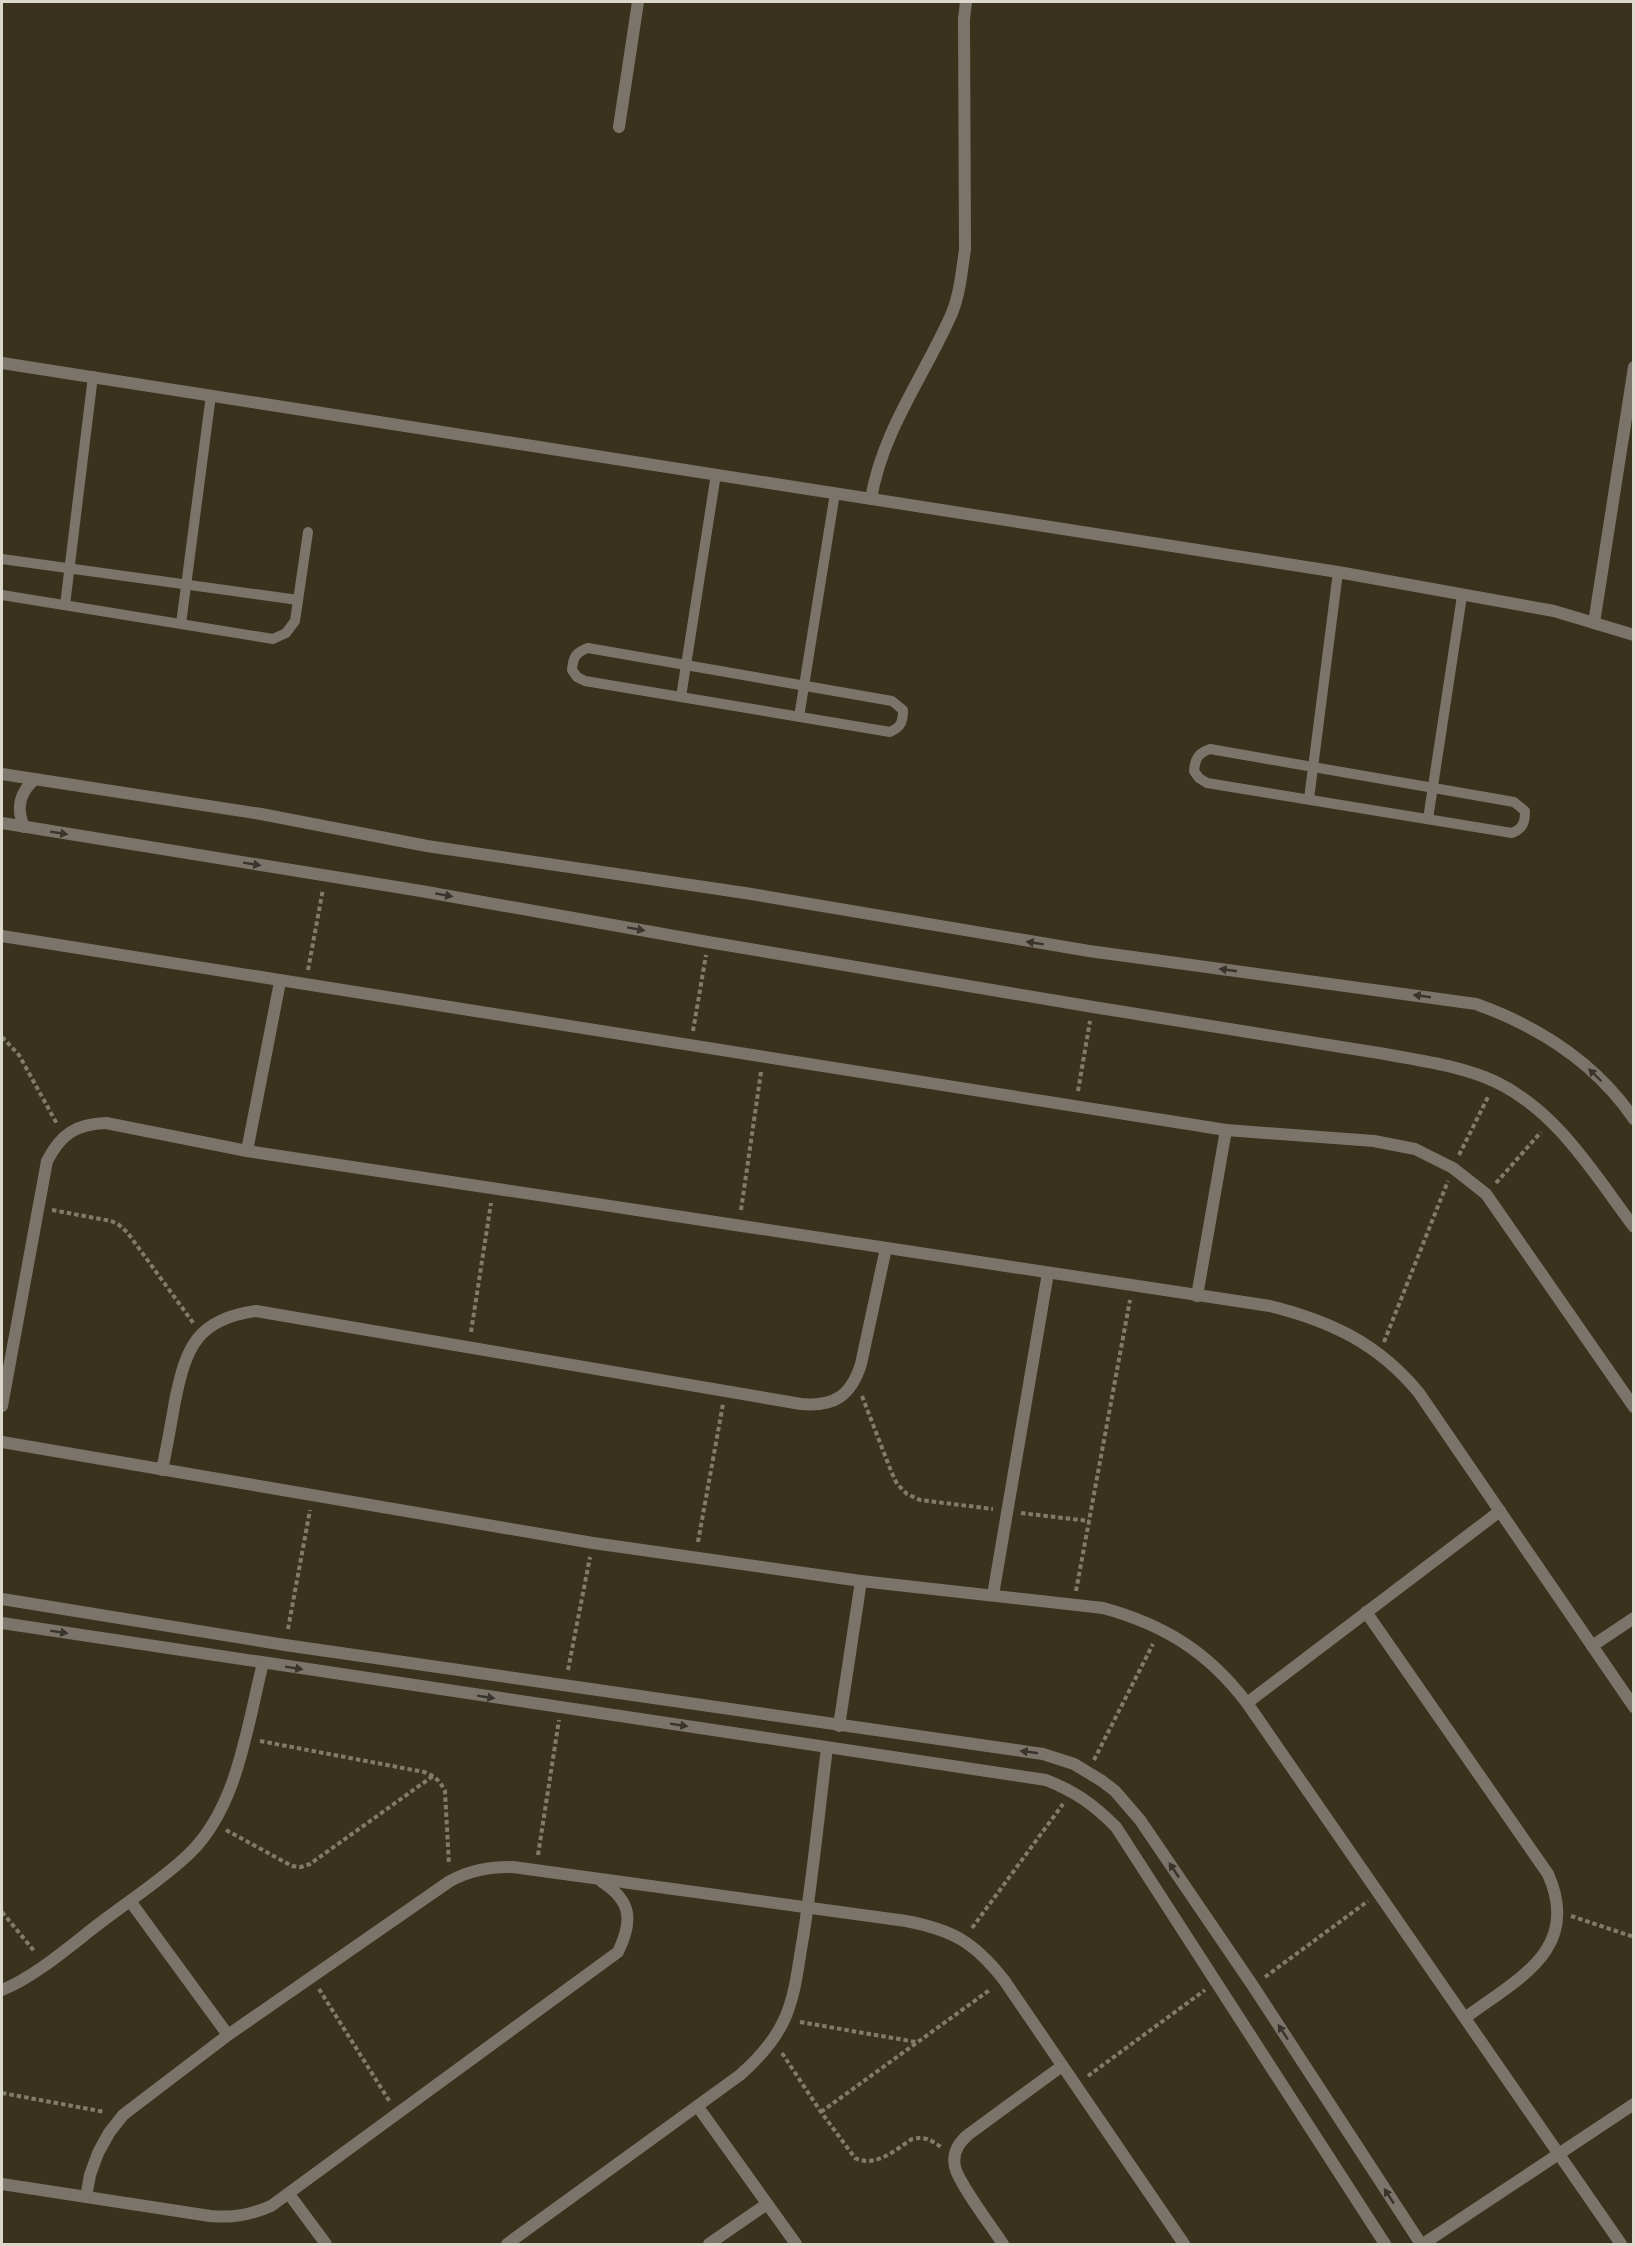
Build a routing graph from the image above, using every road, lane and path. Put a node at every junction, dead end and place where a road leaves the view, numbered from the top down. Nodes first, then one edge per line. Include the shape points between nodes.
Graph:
1 (639, 2) edge
2 (966, 2) edge
3 (619, 127) dead end
4 (2, 363) edge
5 (1634, 367) edge
6 (93, 376) junction
7 (211, 395) junction
8 (716, 474) junction
9 (835, 493) junction
10 (871, 499) junction
11 (308, 532) dead end
12 (2, 559) edge
13 (70, 568) junction
14 (1338, 572) junction
15 (186, 585) junction
16 (2, 595) edge
17 (1462, 596) junction
18 (297, 600) junction
19 (65, 605) junction
20 (1594, 623) junction
21 (181, 624) junction
22 (1634, 634) edge
23 (686, 665) junction
24 (804, 685) junction
25 (681, 697) junction
26 (799, 717) junction
27 (1313, 766) junction
28 (2, 774) edge
29 (35, 779) junction
30 (1432, 788) junction
31 (1309, 800) junction
32 (1428, 819) junction
33 (2, 823) edge
34 (24, 827) junction
35 (326, 876) junction
36 (2, 936) edge
37 (708, 942) junction
38 (280, 982) junction
39 (305, 986) junction
40 (1093, 1007) junction
41 (2, 1037) edge
42 (691, 1046) junction
43 (763, 1057) junction
44 (1495, 1082) junction
45 (1076, 1106) junction
46 (1634, 1119) edge
47 (1551, 1120) junction
48 (1226, 1130) junction
49 (64, 1136) junction
50 (247, 1151) junction
51 (1453, 1168) junction
52 (493, 1189) junction
53 (1486, 1194) junction
54 (38, 1208) junction
55 (739, 1226) junction
56 (1634, 1227) edge
57 (886, 1248) junction
58 (1048, 1273) junction
59 (1133, 1286) junction
60 (1197, 1296) junction
61 (201, 1334) junction
62 (469, 1347) junction
63 (1380, 1353) junction
64 (856, 1380) junction
65 (726, 1392) junction
66 (2, 1406) edge
67 (1634, 1407) edge
68 (2, 1442) edge
69 (162, 1470) junction
70 (312, 1496) junction
71 (1007, 1511) junction
72 (1500, 1511) junction
73 (1089, 1521) junction
74 (593, 1543) junction
75 (695, 1557) junction
76 (861, 1581) junction
77 (993, 1595) junction
78 (2, 1599) edge
79 (1073, 1603) junction
80 (1366, 1612) junction
81 (1634, 1618) edge
82 (131, 1621) junction
83 (2, 1623) edge
84 (1161, 1628) junction
85 (127, 1643) junction
86 (285, 1645) junction
87 (1592, 1646) junction
88 (263, 1663) junction
89 (565, 1686) junction
90 (1247, 1703) junction
91 (1634, 1707) edge
92 (561, 1708) junction
93 (740, 1711) junction
94 (839, 1726) junction
95 (738, 1734) junction
96 (244, 1738) junction
97 (827, 1748) junction
98 (1089, 1772) junction
99 (433, 1775) junction
100 (1072, 1791) junction
101 (214, 1823) junction
102 (536, 1870) junction
103 (598, 1879) junction
104 (450, 1881) junction
105 (1378, 1893) junction
106 (130, 1901) junction
107 (808, 1908) junction
108 (2, 1912) edge
109 (1559, 1912) junction
110 (1634, 1937) edge
111 (964, 1940) junction
112 (45, 1964) junction
113 (312, 1978) junction
114 (1004, 1980) junction
115 (1216, 1982) junction
116 (1252, 1986) junction
117 (2, 1990) edge
118 (1465, 2018) junction
119 (785, 2019) junction
120 (228, 2035) junction
121 (773, 2040) junction
122 (917, 2043) junction
123 (1062, 2066) junction
124 (1075, 2085) junction
125 (2, 2093) edge
126 (1634, 2104) edge
127 (698, 2107) junction
128 (821, 2112) junction
129 (397, 2114) junction
130 (123, 2115) junction
131 (1559, 2155) junction
132 (955, 2157) junction
133 (2, 2184) edge
134 (289, 2194) junction
135 (86, 2197) junction
136 (767, 2204) junction
137 (326, 2244) edge
138 (507, 2244) edge
139 (709, 2244) edge
140 (796, 2244) edge
141 (1003, 2244) edge
142 (1184, 2244) edge
143 (1385, 2244) edge
144 (1422, 2244) edge
145 (1621, 2244) edge

1 - 3 street
2 - 10 street via 965,249 961,275 953,310 886,445 875,473
4 - 6 street
5 - 20 street
6 - 7 street
6 - 13 lane
7 - 8 street
7 - 15 lane
8 - 9 street
8 - 23 lane
9 - 10 street
9 - 24 lane
10 - 14 street
11 - 18 lane
12 - 13 lane
13 - 15 lane
13 - 19 lane
14 - 17 street
14 - 27 lane
15 - 18 lane
15 - 21 lane
16 - 19 lane
17 - 20 street via 1554,610
17 - 30 lane
18 - 21 lane via 291,628 273,639
19 - 21 lane
20 - 22 street
23 - 24 lane
23 - 25 lane
23 - 25 lane via 588,648 579,651 573,660 572,670 585,681
24 - 26 lane
24 - 26 lane via 892,701 903,710 903,720 899,728 890,732
25 - 26 lane
27 - 30 lane
27 - 31 lane
27 - 31 lane via 1210,749 1200,752 1195,761 1194,771 1207,783
28 - 29 street
29 - 34 street via 21,795 20,817
46 -> 29 street via 1575,1056 1543,1033 1476,1004 1089,951
30 - 32 lane
30 - 32 lane via 1514,802 1525,811 1525,821 1512,833
31 - 32 lane
33 - 34 street
34 -> 35 street
35 -> 37 street
35 - 39 path
36 - 38 street
37 - 40 street
37 - 42 path
38 - 39 street
38 - 50 street
39 - 42 street
40 - 44 street via 1385,1054 1453,1068
40 - 45 path
41 - 49 path via 19,1055
42 - 43 street
43 - 45 street
43 - 55 path
44 - 47 street
44 - 51 path
45 - 48 street
47 - 53 path
47 - 56 street
48 - 51 street via 1374,1142 1415,1149
48 - 60 street
49 - 50 street via 77,1128 106,1123
49 - 54 street via 47,1161
50 - 52 street
51 - 53 street
51 - 63 path
52 - 55 street
52 - 62 path
53 - 67 street
54 - 61 path via 118,1224
54 - 66 street
55 - 57 street
57 - 58 street
57 - 64 street
58 - 59 street
58 - 71 street
59 - 60 street
59 - 73 path
60 - 63 street via 1299,1313 1328,1323
61 - 62 street via 236,1314 256,1311
61 - 69 street via 182,1367
62 - 65 street
63 - 72 street via 1419,1394
64 - 65 street via 833,1402 817,1406
64 - 71 path via 891,1471 907,1494 920,1500
65 - 75 path
68 - 69 street
69 - 70 street
70 - 74 street
70 - 86 path
71 - 73 path
71 - 77 street
72 - 80 street
72 - 87 street
73 - 79 path
74 - 75 street
74 - 89 path
75 - 76 street
76 - 77 street
76 - 94 street
77 - 79 street
78 - 82 street
79 - 84 street via 1113,1610
80 - 90 street
80 - 109 street via 1548,1874
81 - 87 street
82 - 85 street
82 - 86 street
83 -> 85 street
84 - 90 street via 1211,1662
84 - 98 path
85 - 88 street
86 - 89 street
87 - 91 street
88 -> 92 street
88 - 96 street
89 - 93 street
90 - 105 street
92 -> 95 street
92 - 102 path
93 - 94 street
93 - 95 street
98 -> 94 street via 1043,1754
95 - 97 street
96 - 99 path
96 - 101 street via 231,1790
97 - 100 street via 1046,1780
97 - 107 street
116 -> 98 street via 1140,1820 1115,1791
99 - 101 path via 301,1867 292,1866
99 - 104 path via 445,1791
100 - 111 path
100 - 115 street via 1116,1827
101 - 106 street via 191,1852
102 - 103 street
102 - 104 street via 491,1867 469,1871
103 - 107 street
103 - 129 street via 616,1891 627,1910 628,1932 618,1952
104 - 113 street
105 - 116 path
105 - 118 street
106 - 112 street
106 - 120 street
107 - 111 street via 936,1927
107 - 119 street via 793,1997
108 - 112 path
109 - 110 path
109 - 118 street via 1556,1932 1534,1966
111 - 114 street
112 - 117 street
113 - 120 street
113 - 129 path
114 - 122 path
114 - 123 street
115 - 124 path
115 - 143 street
144 -> 116 street
118 - 131 street
119 - 121 street
119 - 122 path
120 - 130 street
121 - 127 street via 758,2059
121 - 128 path
122 - 128 path
123 - 124 street
123 - 132 street via 969,2134
124 - 142 street
125 - 130 path
126 - 131 street
127 - 136 street
127 - 138 street
128 - 132 path via 850,2152 863,2161 878,2160 919,2138 931,2140
129 - 134 street
130 - 135 street via 98,2153
131 - 144 street
131 - 145 street
132 - 141 street via 958,2175
133 - 135 street
134 - 135 street via 252,2214 231,2218
134 - 137 street
136 - 139 street
136 - 140 street

